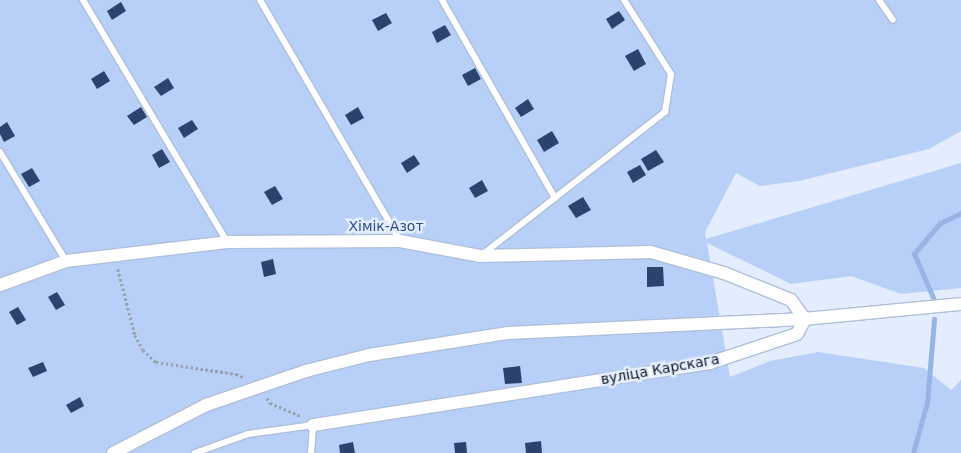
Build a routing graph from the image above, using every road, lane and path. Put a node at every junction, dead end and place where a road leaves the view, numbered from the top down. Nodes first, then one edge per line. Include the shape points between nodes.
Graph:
1 (83, 0) edge
2 (260, 0) edge
3 (442, 0) edge
4 (624, 0) edge
5 (879, 0) edge
6 (893, 20) dead end
7 (0, 152) edge
8 (555, 198) junction
9 (400, 241) junction
10 (227, 242) junction
11 (114, 255) junction
12 (480, 256) junction
13 (66, 261) junction
14 (0, 285) edge
15 (961, 304) edge
16 (805, 319) junction
17 (236, 374) dead end
18 (259, 385) junction
19 (313, 425) junction
20 (113, 453) edge
21 (195, 453) edge
22 (311, 453) edge

1 - 10 lane
2 - 9 lane
3 - 8 lane
4 - 8 lane via 671,74 665,112
5 - 6 lane
7 - 13 lane
8 - 12 lane
9 - 10 street
9 - 12 street
10 - 11 street
11 - 13 street
11 - 17 path via 135,335 143,350 156,362
12 - 16 street via 651,252 724,273 791,300
13 - 14 street
15 - 16 street
16 - 18 street via 508,334 368,356
16 - 19 street, вуліца Карскага via 797,334 710,363
18 - 19 path via 270,403 297,413
18 - 20 street via 206,405
19 - 21 lane via 248,434
19 - 22 lane

